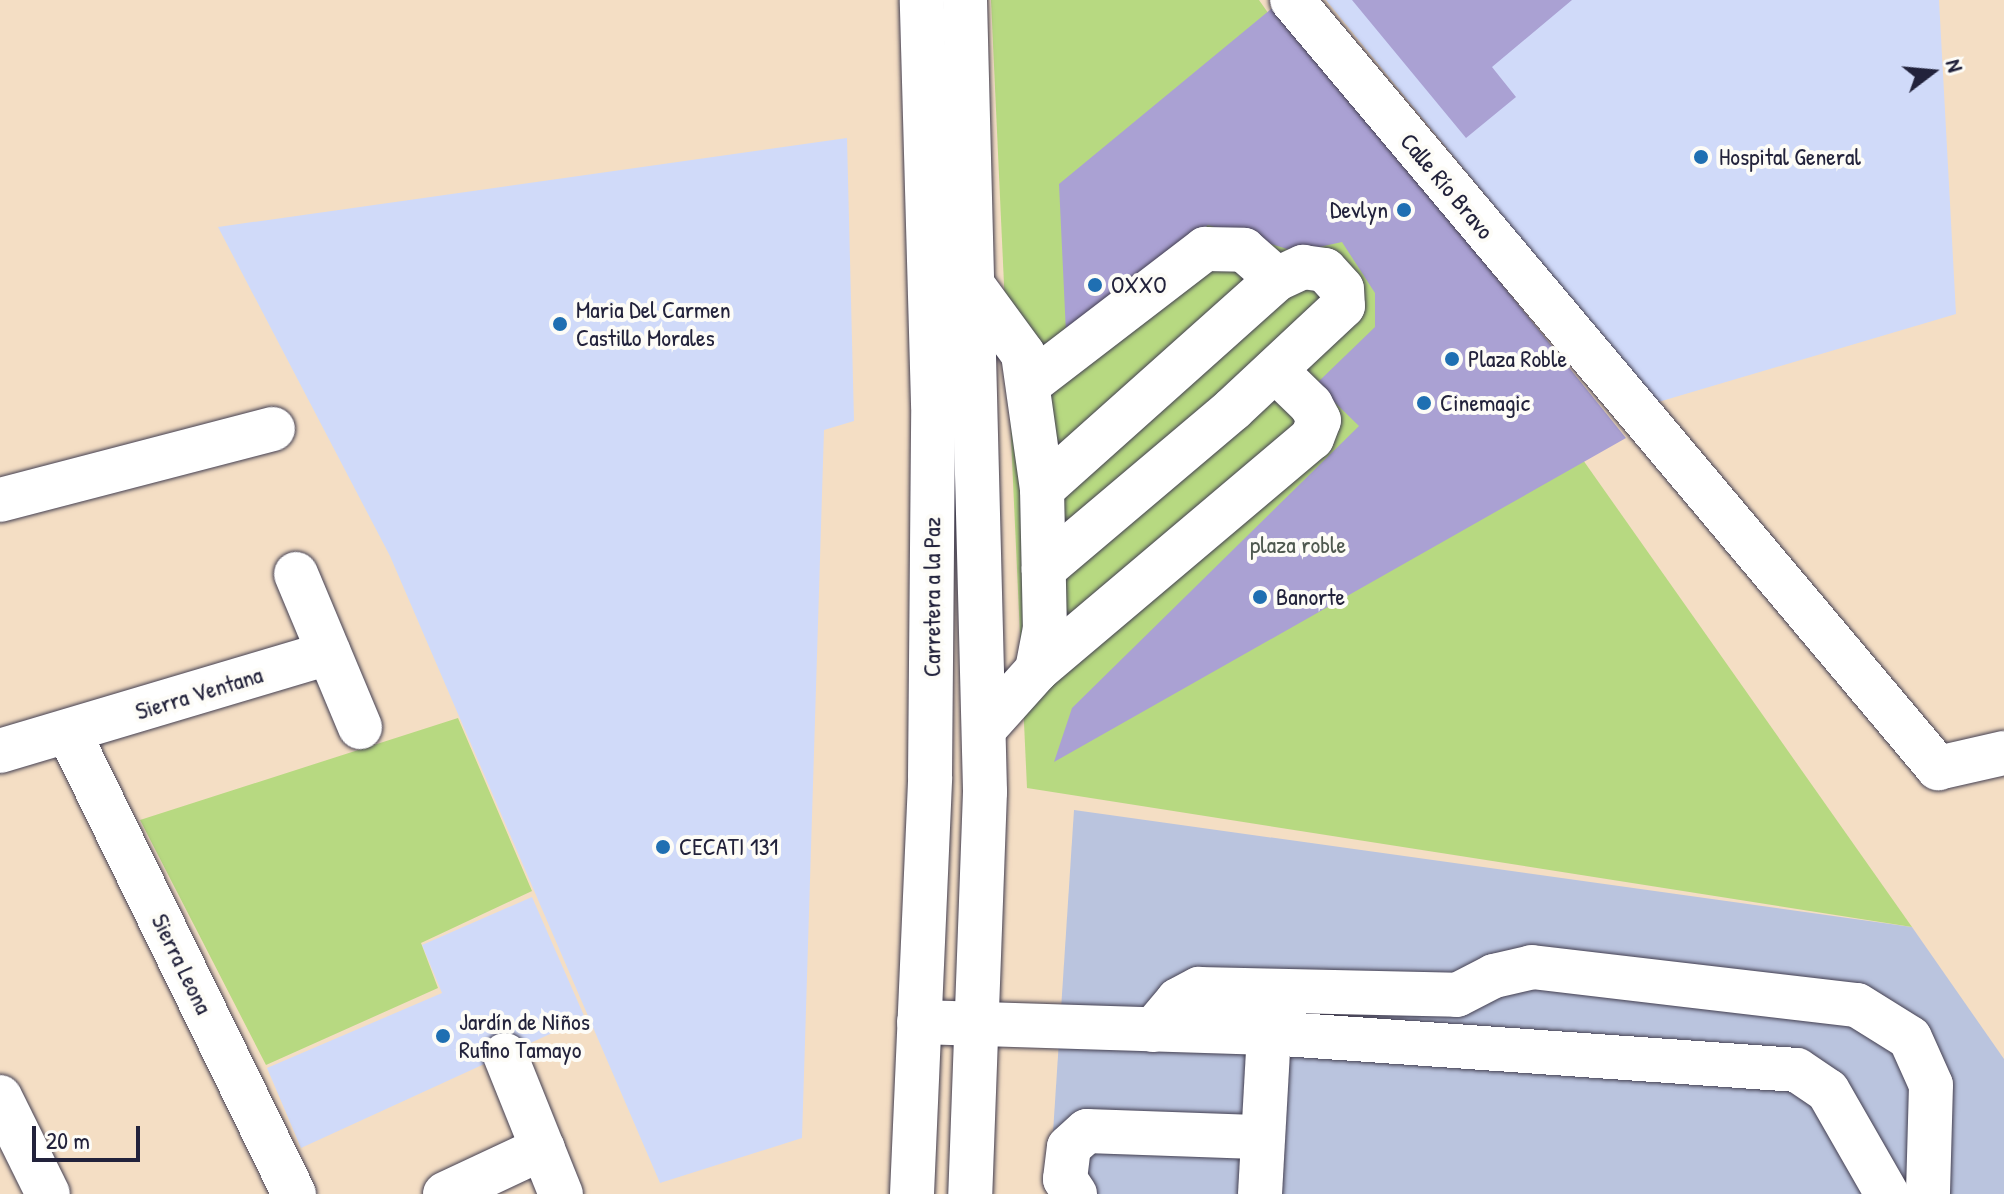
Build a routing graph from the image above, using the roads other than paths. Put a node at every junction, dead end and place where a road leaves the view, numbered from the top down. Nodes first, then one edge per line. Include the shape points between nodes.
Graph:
1 (922, 0) edge
2 (965, 0) edge
3 (1292, 0) edge
4 (1277, 279) junction
5 (974, 287) junction
6 (1275, 370) junction
7 (1029, 384) junction
8 (273, 429) dead end
9 (1042, 489) junction
10 (0, 500) edge
11 (1044, 569) junction
12 (296, 574) dead end
13 (329, 653) junction
14 (1037, 670) junction
15 (360, 727) dead end
16 (984, 729) junction
17 (69, 733) junction
18 (0, 751) edge
19 (2004, 753) edge
20 (919, 1022) junction
21 (977, 1024) junction
22 (1153, 1030) junction
23 (1269, 1033) junction
24 (505, 1055) dead end
25 (0, 1097) edge
26 (1263, 1137) junction
27 (543, 1148) junction
28 (48, 1194) edge
29 (294, 1194) edge
30 (445, 1194) edge
31 (561, 1194) edge
32 (912, 1194) edge
33 (970, 1194) edge
34 (1075, 1194) edge
35 (1260, 1194) edge
36 (1887, 1194) edge
37 (1928, 1194) edge

1 - 20 street, Carretera a la Paz via 933,419 930,777
2 - 5 street, Carretera a la Paz
3 - 19 street, Calle Río Bravo via 1938,768
4 - 6 street via 1303,267 1325,270 1342,289 1343,306
4 - 7 street via 1244,250 1205,249
4 - 9 street
5 - 7 street via 1023,354
5 - 16 street, Carretera a la Paz
6 - 11 street
6 - 14 street via 1311,405 1319,420 1312,438
7 - 9 street
8 - 10 street
9 - 11 street
11 - 14 street via 1045,628
12 - 13 street
13 - 15 street
13 - 17 street, Sierra Ventana
14 - 16 street
16 - 21 street, Carretera a la Paz
17 - 18 street, Sierra Ventana
17 - 29 street, Sierra Leona
20 - 21 street
20 - 32 street, Carretera a la Paz
21 - 22 street
21 - 33 street, Carretera a la Paz
22 - 23 street
22 - 37 street via 1178,1000 1199,989 1457,995 1494,976 1532,967 1857,1005 1910,1038 1931,1085
23 - 26 street
23 - 36 street via 1797,1070 1828,1091
24 - 27 street
25 - 28 street
26 - 34 street via 1087,1131 1069,1147 1065,1179
26 - 35 street
27 - 30 street
27 - 31 street

